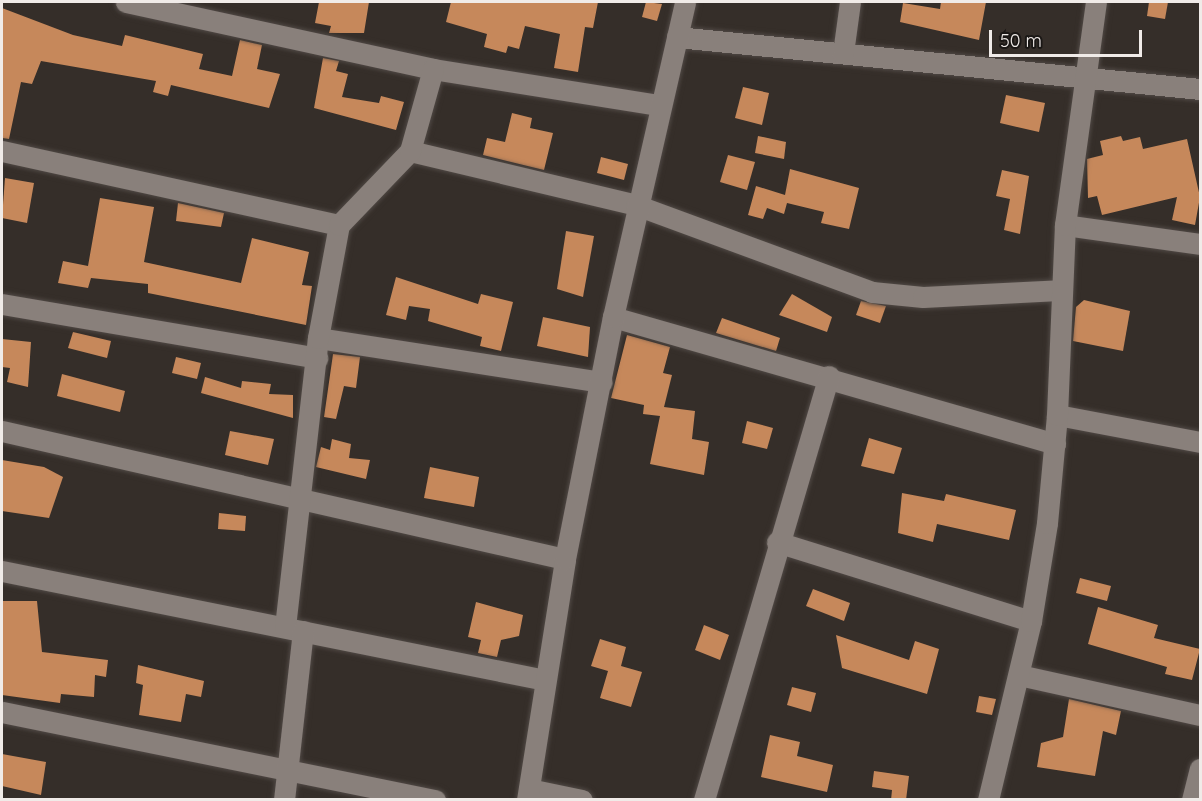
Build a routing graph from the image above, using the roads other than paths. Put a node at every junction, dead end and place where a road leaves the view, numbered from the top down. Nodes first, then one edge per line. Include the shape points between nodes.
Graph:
1 (126, 2) edge
2 (685, 2) edge
3 (850, 2) edge
4 (1096, 2) edge
5 (677, 37) junction
6 (843, 53) junction
7 (433, 69) junction
8 (1083, 77) junction
9 (1200, 89) edge
10 (658, 105) junction
11 (2, 151) edge
12 (410, 151) junction
13 (636, 205) junction
14 (339, 225) junction
15 (1065, 225) junction
16 (1200, 244) edge
17 (1059, 290) junction
18 (2, 304) edge
19 (613, 317) junction
20 (318, 348) junction
21 (829, 376) junction
22 (602, 382) junction
23 (1057, 415) junction
24 (2, 431) edge
25 (1200, 442) edge
26 (1055, 444) junction
27 (303, 498) junction
28 (777, 542) junction
29 (565, 559) junction
30 (2, 571) edge
31 (1031, 621) junction
32 (294, 629) junction
33 (1019, 675) junction
34 (545, 680) junction
35 (2, 712) edge
36 (1200, 716) edge
37 (290, 768) junction
38 (1200, 769) edge
39 (528, 794) edge
40 (284, 800) edge
41 (435, 800) edge
42 (582, 800) edge
43 (704, 800) edge
44 (988, 800) edge
45 (1192, 800) edge

1 - 7 street
2 - 5 street
3 - 6 street
4 - 8 street
5 - 6 street
5 - 10 street
6 - 8 street
7 - 10 street
7 - 12 street
8 - 9 street
8 - 15 street
10 - 13 street
11 - 14 street
12 - 13 street
12 - 14 street
13 - 17 street via 872,292 923,297
13 - 19 street
14 - 20 street
15 - 16 street
15 - 17 street
17 - 23 street
18 - 20 street
19 - 21 street
19 - 22 street
20 - 22 street
20 - 27 street
21 - 26 street
21 - 28 street
22 - 29 street
23 - 25 street
23 - 26 street
24 - 27 street
26 - 31 street
27 - 29 street
27 - 32 street
28 - 31 street
28 - 43 street
29 - 34 street
30 - 32 street
31 - 33 street
32 - 34 street
32 - 37 street
33 - 36 street
33 - 44 street
34 - 39 street
35 - 37 street
37 - 40 street
37 - 41 street
38 - 45 street
39 - 42 street

